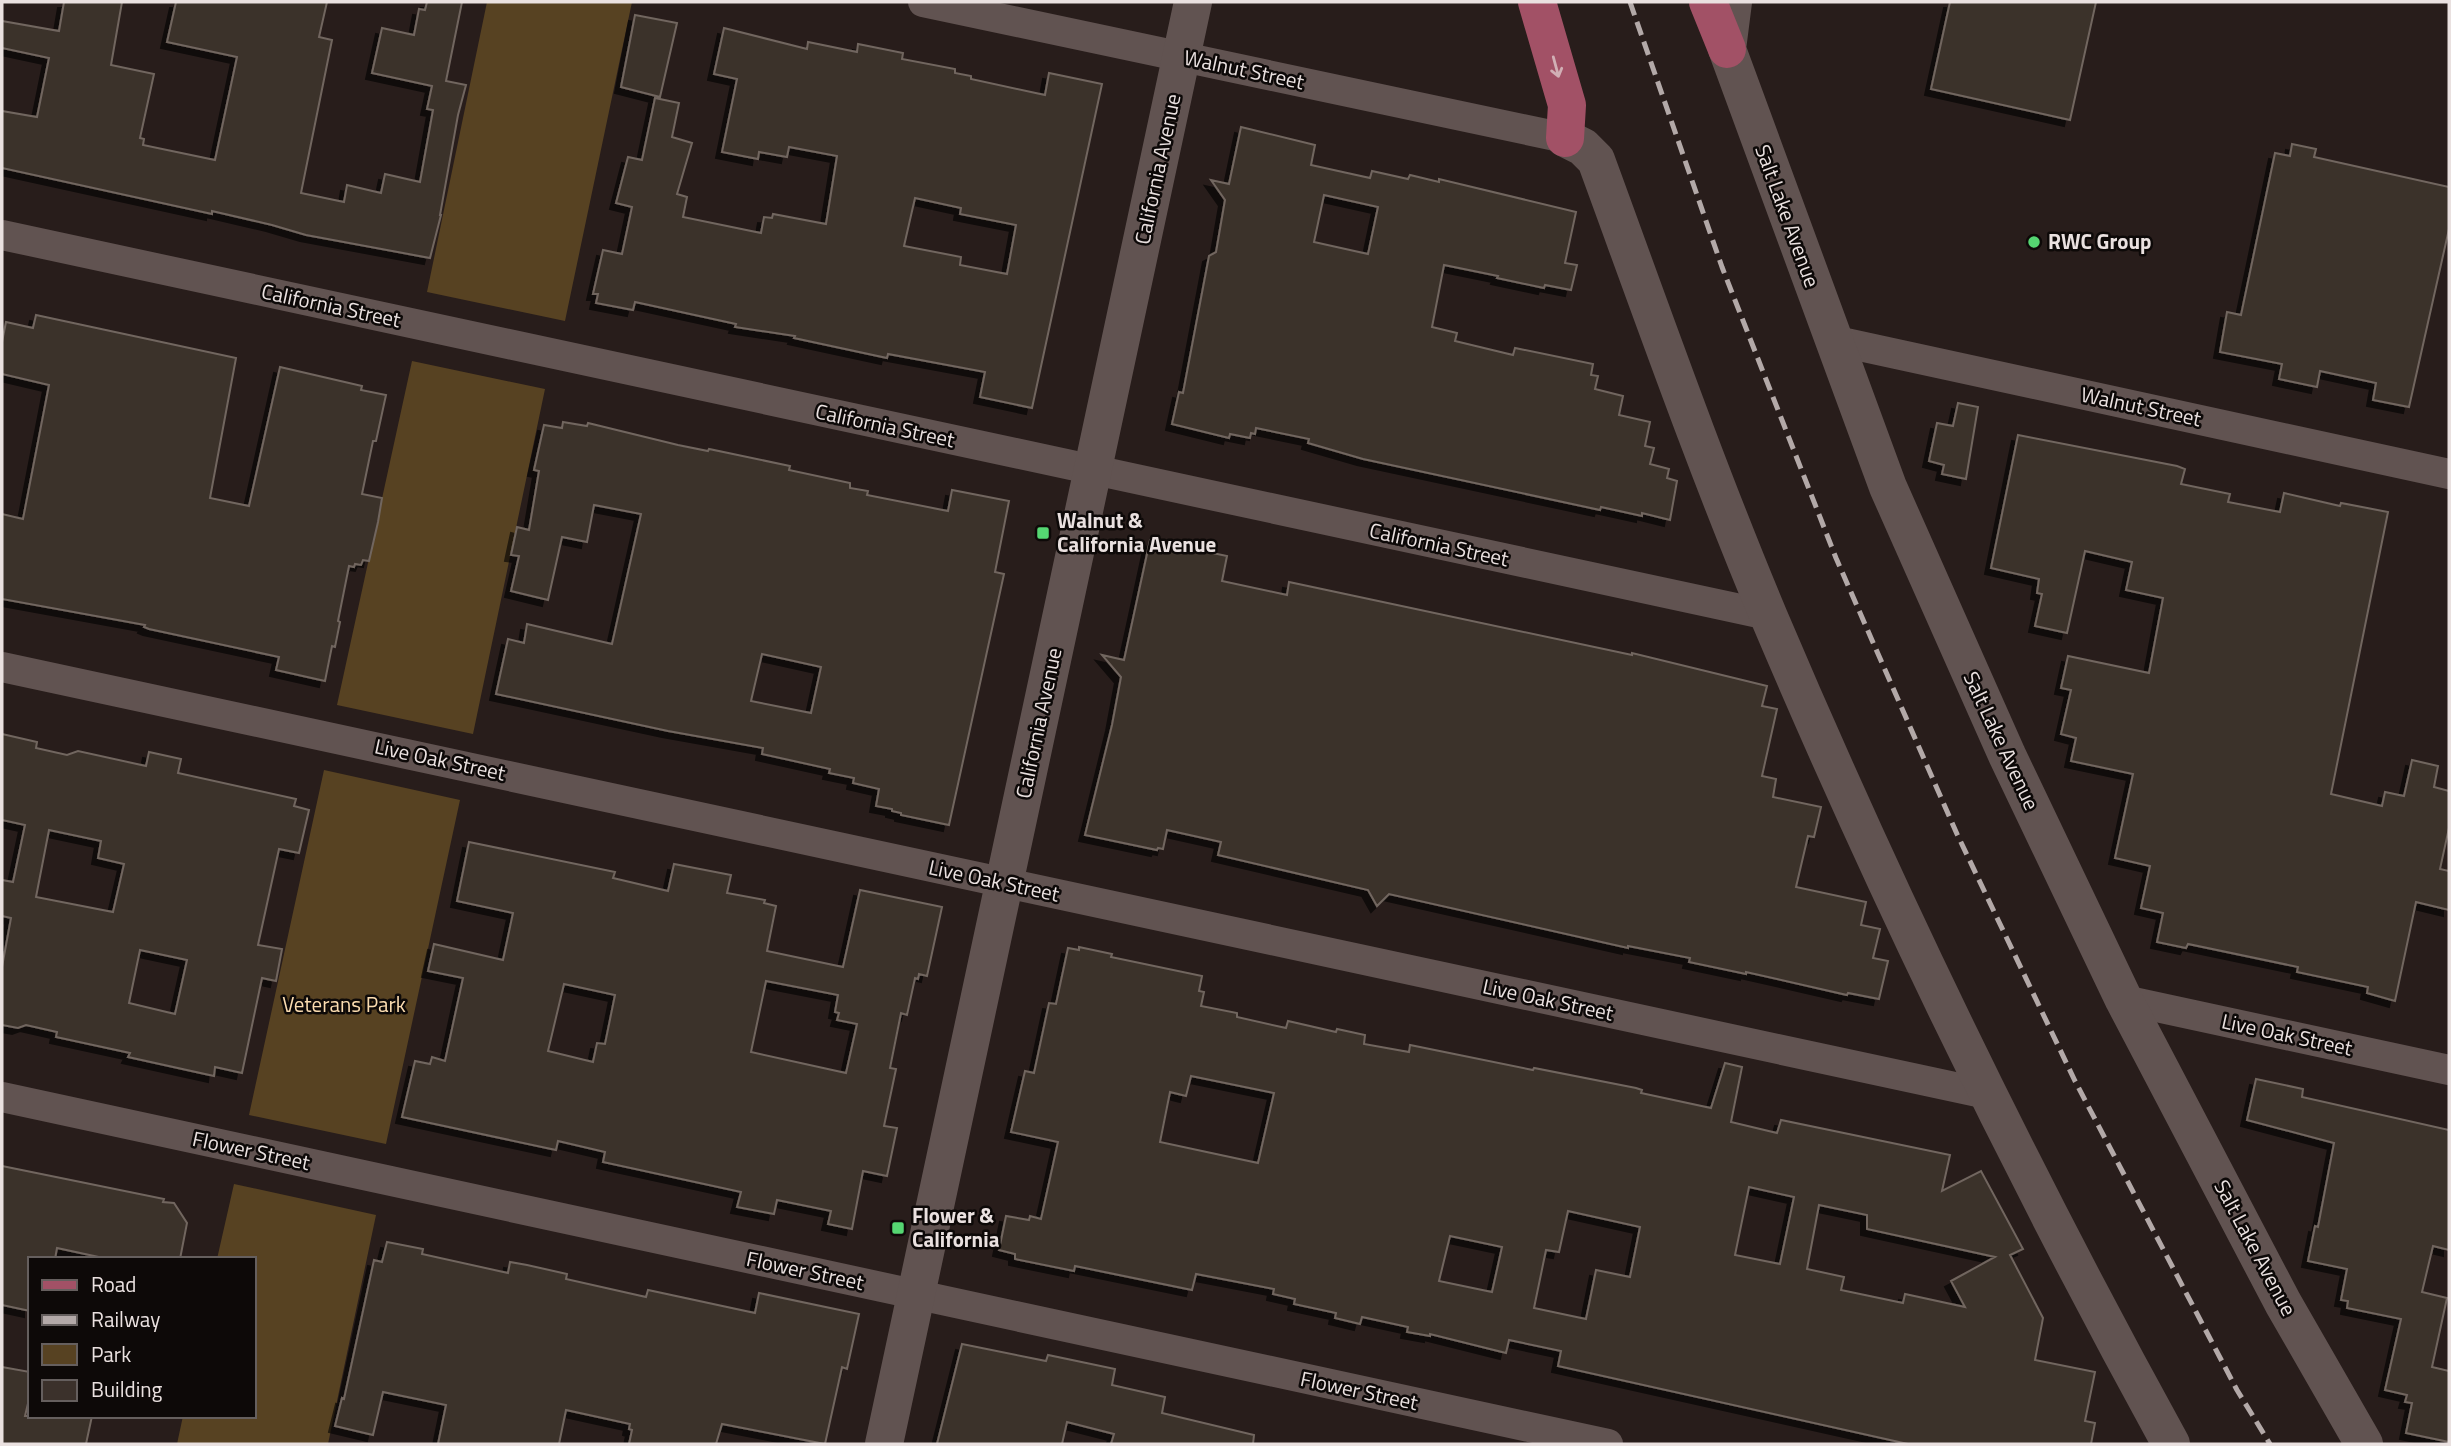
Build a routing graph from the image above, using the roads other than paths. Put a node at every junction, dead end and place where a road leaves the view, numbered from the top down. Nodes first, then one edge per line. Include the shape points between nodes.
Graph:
1 (923, 2) edge
2 (1193, 2) edge
3 (1537, 2) edge
4 (1708, 2) edge
5 (1733, 2) edge
6 (1727, 49) junction
7 (1182, 56) junction
8 (1565, 138) junction
9 (2, 235) edge
10 (1832, 340) junction
11 (1093, 471) junction
12 (2449, 474) edge
13 (1769, 615) junction
14 (2, 667) edge
15 (1005, 883) junction
16 (2124, 1000) junction
17 (2449, 1070) edge
18 (1987, 1094) junction
19 (2, 1097) edge
20 (916, 1295) junction
21 (884, 1444) edge
22 (1608, 1444) edge
23 (2171, 1444) edge
24 (2364, 1444) edge

1 - 7 street, Walnut Street
2 - 7 street, California Avenue
3 -> 8 main road via 1567,105
4 - 6 main road
5 - 6 street, Salt Lake Avenue
6 - 10 street, Salt Lake Avenue
7 - 8 street, Walnut Street
7 - 11 street, California Avenue
8 - 13 street via 1595,160
9 - 11 street, California Street
10 - 12 street, Walnut Street
10 - 16 street, Salt Lake Avenue via 1888,487 2007,755
11 - 13 street, California Street
11 - 15 street, California Avenue
13 - 18 street
14 - 15 street, Live Oak Street
15 - 18 street, Live Oak Street
15 - 20 street, California Avenue
16 - 17 street, Live Oak Street
16 - 24 street, Salt Lake Avenue via 2283,1303
18 - 23 street
19 - 20 street, Flower Street
20 - 21 street, California Avenue
20 - 22 street, Flower Street

